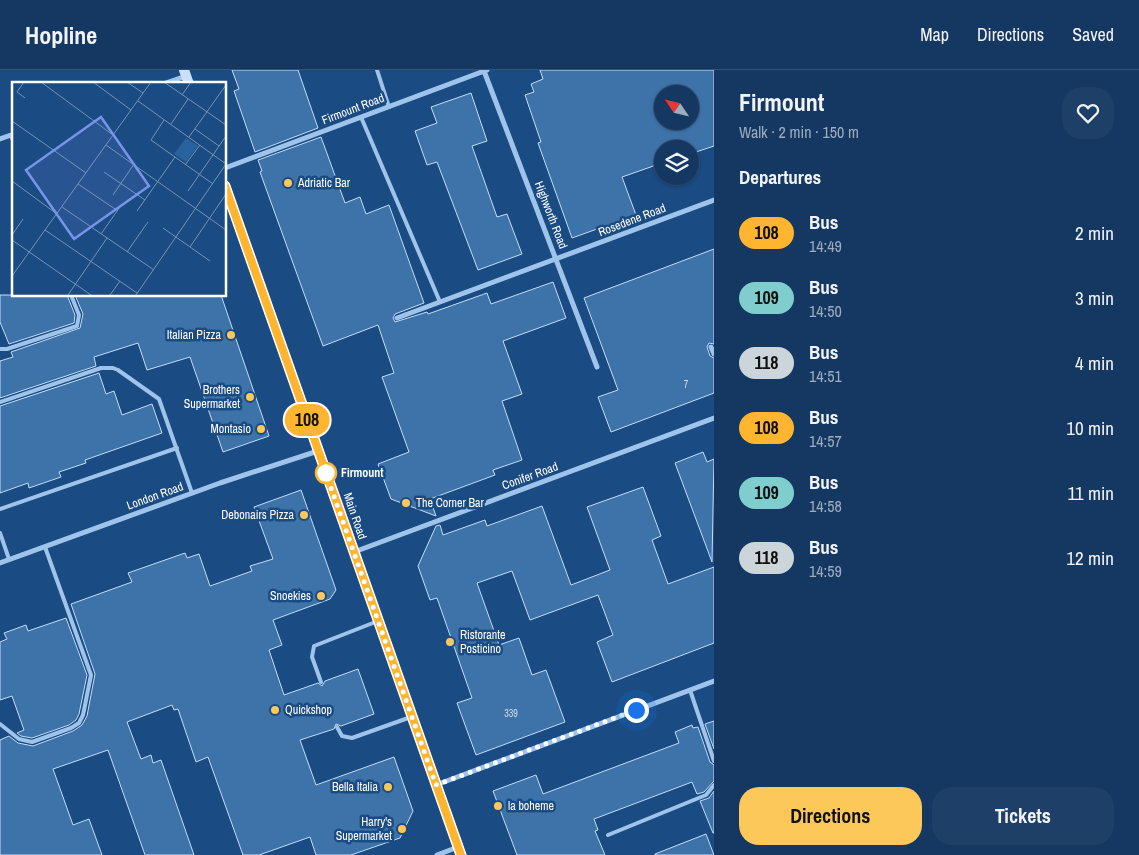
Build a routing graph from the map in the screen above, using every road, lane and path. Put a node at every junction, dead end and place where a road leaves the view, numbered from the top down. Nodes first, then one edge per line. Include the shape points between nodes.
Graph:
1 (377, 70) edge
2 (469, 70) edge
3 (486, 70) edge
4 (471, 76) junction
5 (186, 77) edge
6 (170, 82) edge
7 (389, 106) junction
8 (361, 117) junction
9 (12, 135) edge
10 (0, 139) edge
11 (226, 168) edge
12 (226, 189) edge
13 (714, 200) edge
14 (557, 259) junction
15 (71, 296) edge
16 (440, 302) junction
17 (396, 318) dead end
18 (711, 347) dead end
19 (0, 349) edge
20 (714, 354) edge
21 (597, 367) dead end
22 (0, 402) edge
23 (714, 418) edge
24 (177, 448) junction
25 (318, 451) junction
26 (192, 493) junction
27 (0, 509) edge
28 (0, 533) edge
29 (45, 547) junction
30 (354, 552) junction
31 (9, 560) junction
32 (0, 563) edge
33 (378, 622) junction
34 (714, 681) edge
35 (321, 682) dead end
36 (690, 690) junction
37 (412, 716) junction
38 (0, 724) edge
39 (337, 728) dead end
40 (714, 761) edge
41 (436, 785) junction
42 (714, 785) edge
43 (608, 835) dead end
44 (459, 851) edge
45 (436, 855) edge

1 - 7 lane
2 - 4 lane
3 - 4 street, Firmount Road
3 - 14 street, Highworth Road
4 - 7 street, Firmount Road
5 - 6 street
7 - 8 street, Firmount Road
8 - 11 street, Firmount Road
8 - 16 lane
9 - 10 street
12 - 25 main road, Main Road
13 - 14 street, Rosedene Road
14 - 16 street, Rosedene Road
14 - 21 street, Highworth Road
15 - 19 lane via 79,315 77,326
16 - 17 street, Rosedene Road
18 - 20 street
22 - 24 lane via 101,368 112,368 159,399
23 - 30 street, Conifer Road
24 - 26 lane
24 - 27 lane
25 - 26 street, London Road
25 - 30 main road, Main Road
26 - 29 street, London Road
28 - 31 lane
29 - 31 street, London Road
29 - 38 lane via 91,674 83,715 71,728 32,742 19,739
30 - 33 main road, Main Road
31 - 32 street, London Road
33 - 35 lane via 314,646 312,657
33 - 37 main road, Main Road
34 - 36 street
36 - 40 lane
36 - 41 street
37 - 39 lane via 352,738 342,736
37 - 41 main road, Main Road
41 - 44 main road, Main Road
42 - 43 lane via 706,795
44 - 45 street

